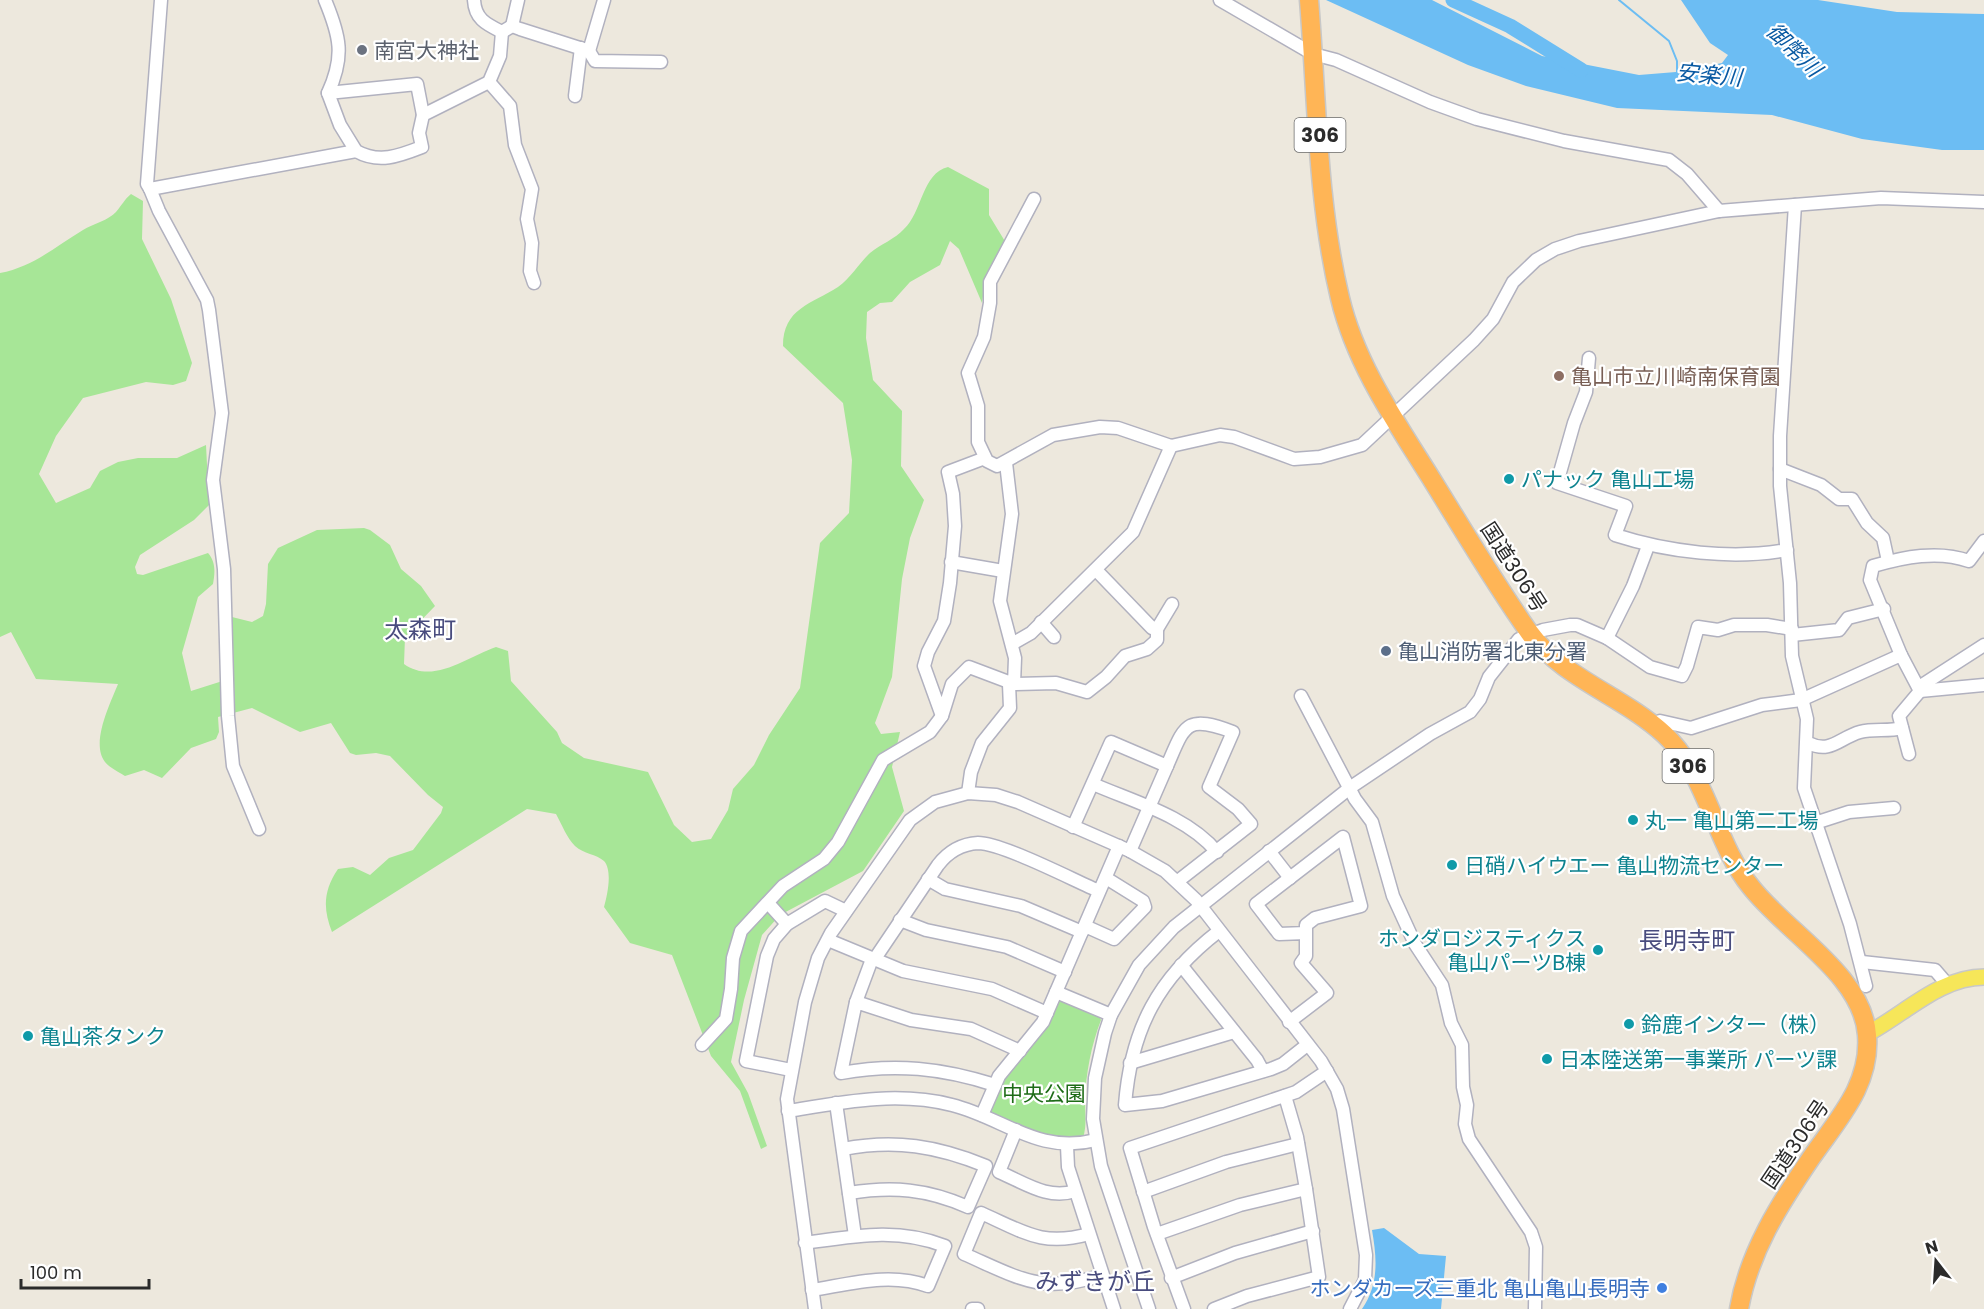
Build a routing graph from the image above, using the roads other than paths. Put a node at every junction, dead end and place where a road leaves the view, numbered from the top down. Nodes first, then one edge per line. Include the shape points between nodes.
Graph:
1 (161, 0) edge
2 (325, 0) edge
3 (474, 0) edge
4 (518, 0) edge
5 (604, 0) edge
6 (1220, 0) edge
7 (1309, 0) edge
8 (507, 29) junction
9 (585, 50) junction
10 (1313, 50) junction
11 (661, 62) dead end
12 (489, 81) junction
13 (328, 93) junction
14 (575, 96) dead end
15 (423, 115) junction
16 (356, 151) junction
17 (150, 189) junction
18 (1034, 199) dead end
19 (1984, 202) edge
20 (1717, 206) junction
21 (1795, 206) junction
22 (534, 283) dead end
23 (1589, 358) dead end
24 (1391, 416) junction
25 (1171, 446) junction
26 (985, 458) junction
27 (1006, 463) junction
28 (1780, 469) junction
29 (1984, 541) edge
30 (1648, 546) junction
31 (1787, 550) junction
32 (1888, 561) junction
33 (951, 562) junction
34 (1096, 570) junction
35 (1003, 571) junction
36 (1173, 604) dead end
37 (1884, 609) junction
38 (1041, 622) junction
39 (1157, 629) junction
40 (1792, 632) junction
41 (1531, 634) junction
42 (1054, 638) dead end
43 (1607, 638) junction
44 (1012, 644) junction
45 (1984, 645) edge
46 (1901, 655) junction
47 (1012, 684) junction
48 (1984, 685) edge
49 (1919, 689) junction
50 (1301, 696) dead end
51 (1801, 700) junction
52 (942, 716) junction
53 (1652, 725) junction
54 (1902, 728) junction
55 (1808, 744) junction
56 (1909, 754) dead end
57 (1167, 766) junction
58 (1093, 784) junction
59 (1351, 787) junction
60 (968, 793) junction
61 (1894, 808) dead end
62 (1149, 809) junction
63 (1815, 824) junction
64 (1073, 827) junction
65 (259, 829) dead end
66 (1125, 849) junction
67 (1269, 851) junction
68 (1217, 852) junction
69 (1106, 878) junction
70 (1290, 878) junction
71 (928, 879) junction
72 (1178, 882) junction
73 (1099, 891) junction
74 (768, 903) junction
75 (1200, 906) junction
76 (846, 911) junction
77 (900, 920) junction
78 (787, 924) junction
79 (1084, 929) junction
80 (1220, 931) junction
81 (1306, 933) junction
82 (828, 940) junction
83 (873, 960) junction
84 (1862, 962) junction
85 (1181, 965) junction
86 (1065, 972) junction
87 (1984, 977) edge
88 (1947, 984) junction
89 (1866, 986) dead end
90 (1056, 992) junction
91 (856, 1002) junction
92 (1047, 1013) junction
93 (1111, 1015) junction
94 (1289, 1022) junction
95 (1234, 1032) junction
96 (1868, 1034) junction
97 (702, 1045) dead end
98 (1307, 1045) junction
99 (1020, 1051) junction
100 (1130, 1063) junction
101 (791, 1071) junction
102 (1263, 1071) junction
103 (1327, 1071) junction
104 (994, 1085) junction
105 (1286, 1096) junction
106 (836, 1103) junction
107 (788, 1110) junction
108 (982, 1115) junction
109 (1016, 1130) junction
110 (1096, 1140) junction
111 (1298, 1144) junction
112 (1067, 1146) junction
113 (843, 1149) junction
114 (1306, 1189) junction
115 (1075, 1191) junction
116 (1143, 1192) junction
117 (849, 1193) junction
118 (1313, 1231) junction
119 (1089, 1233) junction
120 (1157, 1234) junction
121 (855, 1236) junction
122 (806, 1243) junction
123 (1102, 1275) junction
124 (1171, 1278) junction
125 (812, 1290) junction
126 (815, 1309) edge
127 (972, 1309) edge
128 (978, 1309) edge
129 (1114, 1309) edge
130 (1149, 1309) edge
131 (1184, 1309) edge
132 (1214, 1309) edge
133 (1350, 1309) edge
134 (1535, 1309) edge
135 (1739, 1309) edge

1 - 17 street via 147,184
2 - 13 street via 340,53
3 - 8 street via 480,19
4 - 8 street
5 - 9 street
6 - 10 street
7 - 10 highway, 国道306号 / 306
8 - 9 street
8 - 12 street
9 - 11 street via 595,61
9 - 14 street
10 - 20 street via 1477,119 1564,141 1661,156 1691,178
10 - 24 highway, 国道306号 / 306 via 1331,258 1355,344
12 - 15 street
12 - 22 street via 510,106 515,145 532,189 527,219
13 - 15 street via 417,84
13 - 16 street via 340,125
15 - 16 street via 419,133 422,147 385,159
16 - 17 street
17 - 65 street via 209,310 222,413 213,480 224,569 228,716 233,766
18 - 26 street via 990,282 984,337 968,373 978,406 978,442
19 - 21 street via 1881,198
20 - 21 street
20 - 24 street via 1579,241 1536,260 1513,282 1493,319 1474,340
21 - 28 street
23 - 30 street via 1586,392 1557,483 1626,506 1615,535
24 - 25 street via 1362,445 1320,457 1294,459 1220,435
24 - 41 highway, 国道306号 / 306
25 - 27 street via 1118,428 1100,427 1053,435
25 - 34 street via 1133,532
26 - 27 street via 997,466
26 - 33 street via 948,472 954,504
27 - 35 street via 1012,514
28 - 31 street
28 - 32 street via 1821,485 1839,499 1852,499 1883,538
29 - 32 street via 1969,561 1953,555
30 - 31 street via 1731,554
30 - 43 street
31 - 40 street
32 - 37 street via 1873,566 1870,580
33 - 35 street
33 - 52 street via 944,621 924,666
34 - 38 street
34 - 39 street
35 - 44 street via 1000,601
36 - 39 street
37 - 40 street via 1848,618 1839,630
37 - 46 street
38 - 42 street
38 - 44 street
39 - 47 street via 1157,640 1151,647 1125,656 1087,692 1056,683
40 - 43 street via 1756,625 1734,624 1718,630 1698,627 1682,675 1650,668
40 - 51 street via 1792,656
41 - 43 street via 1577,625
41 - 53 highway, 国道306号 / 306 via 1556,659
41 - 59 street via 1512,647 1489,677 1470,712
44 - 47 street
45 - 49 street
46 - 49 street
46 - 51 street
47 - 52 street via 969,667 951,684
47 - 60 street via 1010,708 982,743
48 - 49 street
49 - 54 street via 1899,716
50 - 59 street
51 - 53 street via 1762,705 1691,728 1660,721
51 - 55 street
52 - 74 street via 930,732 883,760 838,842 824,859 783,886
53 - 96 highway, 国道306号 / 306 via 1684,758 1747,884 1839,973 1856,998
54 - 55 street via 1859,732 1829,748
54 - 56 street
55 - 63 street via 1803,778
57 - 58 street via 1111,742
57 - 62 street
57 - 68 street via 1181,735 1192,724 1208,722 1233,732 1209,787 1251,824
58 - 62 street
58 - 64 street
59 - 67 street
59 - 134 street via 1374,824 1393,896 1415,944 1446,994 1450,1023 1462,1046 1469,1139 1531,1232 1536,1247
60 - 64 street via 1006,798
60 - 76 street via 935,802 910,820
61 - 63 street via 1849,812
62 - 66 street
62 - 68 street via 1191,829
63 - 84 street
64 - 66 street
66 - 69 street
66 - 72 street via 1157,865
67 - 70 street
67 - 75 street
68 - 72 street
69 - 73 street
69 - 79 street via 1145,907 1114,939
70 - 81 street via 1256,904 1279,934
70 - 81 street via 1343,837 1361,906 1315,918 1306,926
71 - 73 street via 950,852 978,843 998,847
71 - 77 street
71 - 79 street via 945,889 1021,906
72 - 75 street
73 - 79 street
74 - 78 street
74 - 97 street via 741,930 734,951 726,1019
75 - 80 street
75 - 93 street via 1148,953
76 - 78 street via 825,901
76 - 82 street
77 - 83 street
77 - 86 street via 938,934 1007,947
78 - 101 street via 774,939 767,956 746,1061
79 - 86 street
80 - 85 street
80 - 94 street
81 - 94 street via 1306,956 1301,963 1327,993
82 - 83 street
82 - 101 street via 813,974
83 - 91 street
83 - 92 street via 922,977 992,989
84 - 88 street via 1935,970
84 - 89 street
85 - 95 street
85 - 100 street via 1167,980 1145,1019
86 - 90 street
87 - 88 main road
88 - 96 main road
90 - 92 street
90 - 93 street
91 - 99 street via 911,1020 971,1029
91 - 104 street via 841,1073 915,1067 959,1073
92 - 99 street
93 - 110 street via 1095,1078
94 - 98 street
95 - 100 street
95 - 102 street
96 - 135 highway, 国道306号 / 306 via 1859,1088 1764,1232 1750,1264
98 - 102 street via 1283,1064
98 - 103 street
99 - 104 street
100 - 102 street via 1125,1106 1162,1101
101 - 107 street
103 - 105 street
103 - 133 street via 1343,1109 1366,1255 1365,1280
104 - 108 street
105 - 111 street
105 - 116 street via 1130,1148
106 - 107 street
106 - 108 street via 904,1098 953,1105
106 - 113 street
107 - 122 street
108 - 109 street
109 - 112 street
109 - 115 street via 999,1172 1051,1195
110 - 112 street
110 - 130 street
111 - 114 street
111 - 116 street via 1210,1167
112 - 115 street
113 - 117 street
113 - 117 street via 914,1144 954,1153 986,1166 968,1208 943,1196 911,1189
114 - 118 street
114 - 120 street via 1240,1205
115 - 119 street
116 - 120 street
117 - 121 street
118 - 124 street via 1227,1256
118 - 132 street via 1319,1276
119 - 123 street
119 - 123 street via 1065,1240 1046,1239 981,1213 964,1254 1025,1281 1041,1284 1069,1285
120 - 124 street
121 - 122 street
121 - 125 street via 911,1235 945,1246 927,1286 888,1279
122 - 125 street
123 - 129 street
124 - 131 street
125 - 126 street
127 - 128 street

